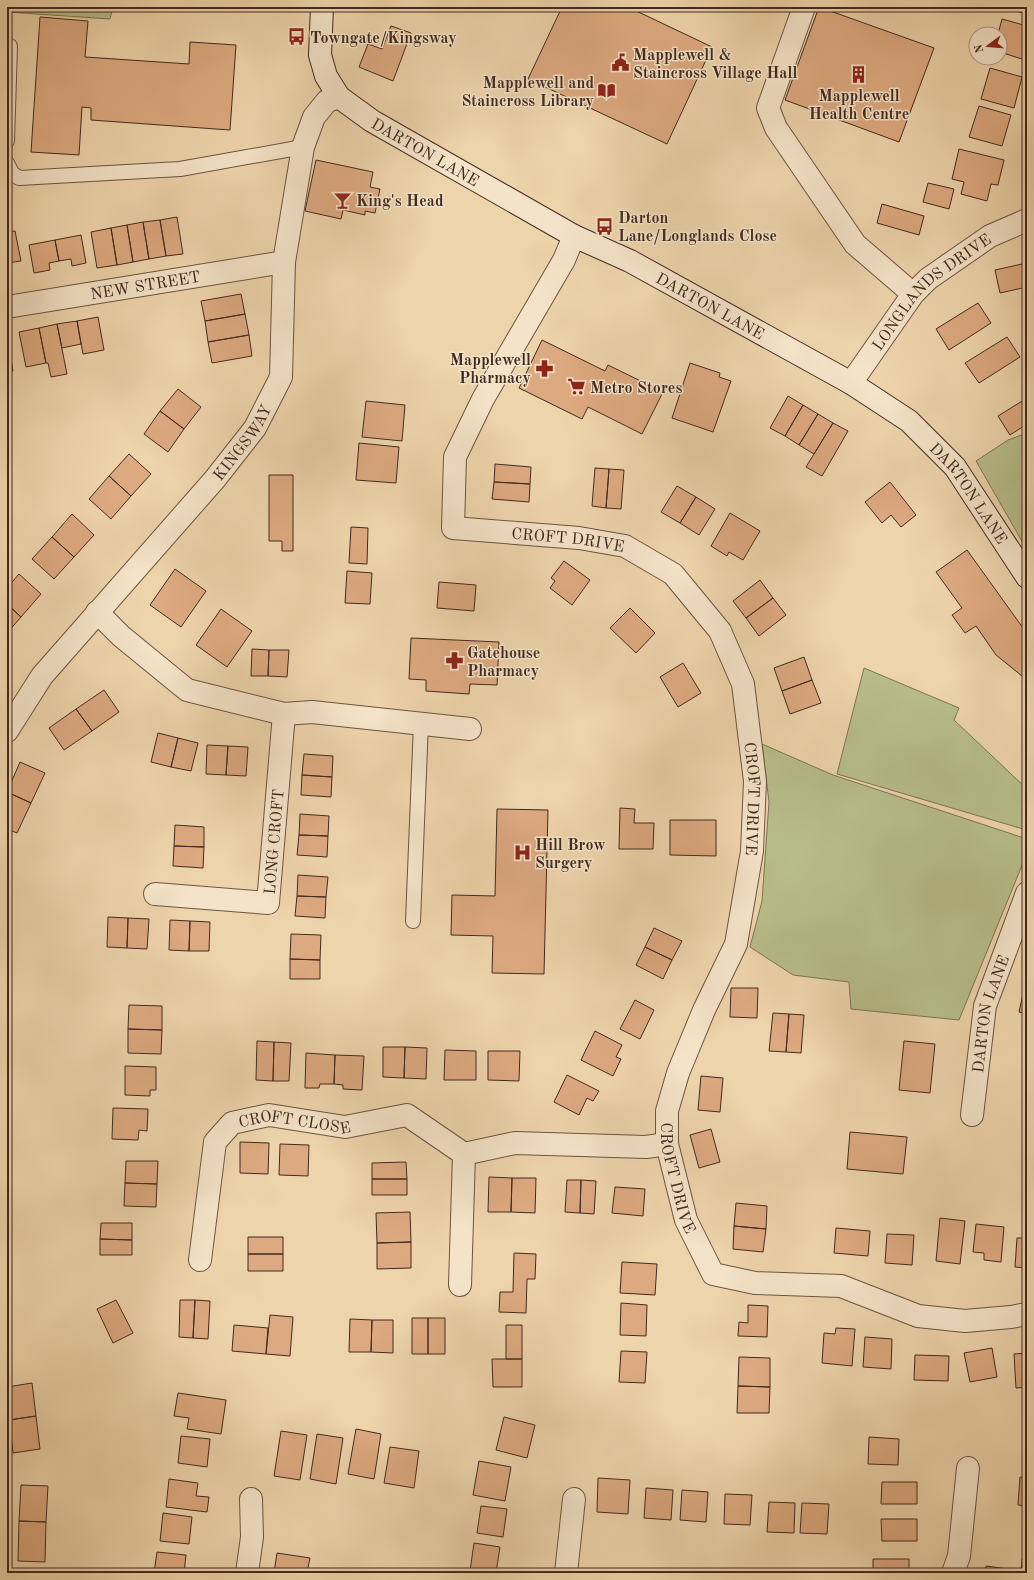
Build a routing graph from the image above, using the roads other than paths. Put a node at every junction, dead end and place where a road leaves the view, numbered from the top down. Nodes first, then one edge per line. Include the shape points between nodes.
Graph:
1 (322, 7) edge
2 (804, 7) edge
3 (10, 46) dead end
4 (339, 97) junction
5 (7, 141) edge
6 (303, 147) junction
7 (7, 163) edge
8 (1027, 220) edge
9 (574, 236) junction
10 (284, 262) junction
11 (913, 294) junction
12 (7, 307) edge
13 (851, 383) junction
14 (1027, 577) edge
15 (97, 612) junction
16 (284, 714) junction
17 (421, 723) junction
18 (470, 729) dead end
19 (7, 731) edge
20 (1027, 893) edge
21 (155, 894) dead end
22 (413, 921) dead end
23 (972, 1115) dead end
24 (667, 1144) junction
25 (464, 1154) junction
26 (200, 1260) dead end
27 (460, 1284) dead end
28 (1027, 1314) edge
29 (968, 1468) dead end
30 (251, 1499) dead end
31 (574, 1499) dead end
32 (247, 1573) edge
33 (566, 1573) edge
34 (953, 1573) edge

1 - 4 street via 320,55 326,76
2 - 11 street via 768,108 776,128 855,244
3 - 5 lane
4 - 6 street, KINGSWAY via 327,101 314,117
4 - 9 street, DARTON LANE via 372,121
6 - 7 lane via 180,169 130,172 19,178 12,173
6 - 10 street, KINGSWAY
8 - 11 street, LONGLANDS DRIVE via 990,236 928,279
9 - 13 street, DARTON LANE via 630,261
9 - 24 street, CROFT DRIVE via 564,260 483,399 455,458 453,528 578,538 625,546 673,574 720,631 743,684 755,781 752,851 736,944 704,1010 678,1073 667,1111
10 - 12 street, NEW STREET
10 - 15 street, KINGSWAY via 281,377 255,428 215,479
11 - 13 street, LONGLANDS DRIVE
13 - 14 street, DARTON LANE via 909,421 955,467
15 - 16 street via 121,636 187,690
15 - 19 street, KINGSWAY via 42,676
16 - 17 street via 312,712
16 - 21 street, LONG CROFT via 268,903
17 - 18 street
17 - 22 lane
20 - 23 street, DARTON LANE via 985,1006
24 - 25 street via 646,1147 515,1143
24 - 28 street, CROFT DRIVE via 686,1220 713,1274 755,1283 841,1286 918,1316 965,1321
25 - 26 street, CROFT CLOSE via 407,1116 346,1127 269,1115 232,1122 215,1142
25 - 27 street
29 - 34 street via 959,1556
30 - 32 street via 252,1537
31 - 33 street

